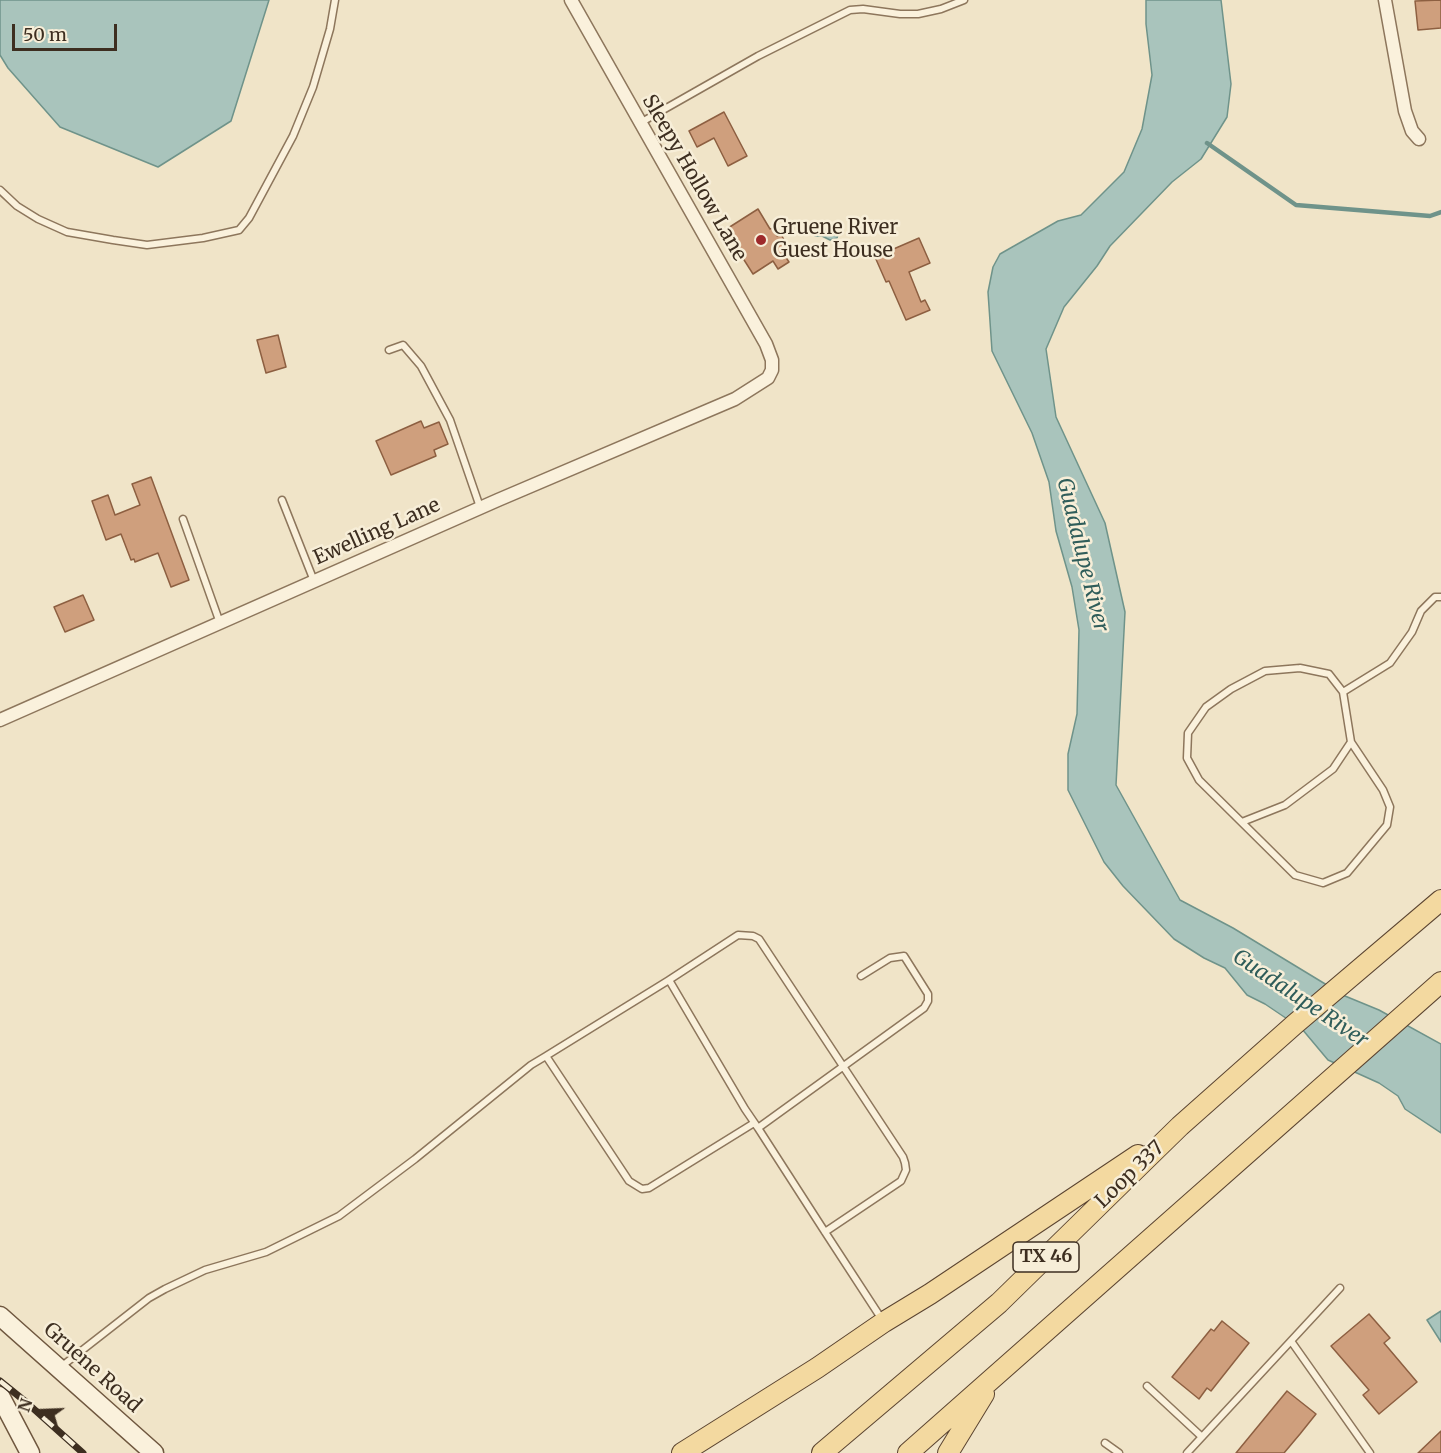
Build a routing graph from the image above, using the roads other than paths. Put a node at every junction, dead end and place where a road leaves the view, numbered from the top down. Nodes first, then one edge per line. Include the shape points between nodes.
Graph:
1 (335, 0) edge
2 (571, 0) edge
3 (964, 0) edge
4 (1385, 0) edge
5 (640, 123) junction
6 (1419, 139) dead end
7 (0, 190) edge
8 (389, 350) dead end
9 (768, 378) joint
10 (282, 500) dead end
11 (480, 508) junction
12 (183, 519) dead end
13 (314, 581) junction
14 (1441, 597) edge
15 (220, 622) junction
16 (1343, 692) junction
17 (0, 720) edge
18 (1351, 742) junction
19 (1242, 822) junction
20 (1441, 900) edge
21 (861, 976) dead end
22 (669, 980) junction
23 (1441, 982) edge
24 (546, 1056) junction
25 (842, 1067) junction
26 (756, 1125) junction
27 (1180, 1126) junction
28 (825, 1232) junction
29 (1340, 1288) dead end
30 (0, 1316) edge
31 (884, 1322) junction
32 (1291, 1341) junction
33 (59, 1368) junction
34 (997, 1374) junction
35 (1147, 1386) dead end
36 (0, 1396) edge
37 (1202, 1437) junction
38 (1105, 1443) dead end
39 (30, 1453) edge
40 (154, 1453) edge
41 (682, 1453) edge
42 (822, 1453) edge
43 (908, 1453) edge
44 (948, 1453) edge
45 (1119, 1453) edge
46 (1187, 1453) edge
47 (1370, 1453) edge

1 - 7 lane via 313,87 293,136 249,218 238,230 147,245 113,240 67,232 48,224 17,206
2 - 5 street, Sleepy Hollow Lane
3 - 5 lane via 918,14 850,10 758,56
4 - 6 street via 1405,111
5 - 9 street, Sleepy Hollow Lane via 766,345 772,360
8 - 11 lane via 403,345 421,366 450,420
9 - 11 street, Ewelling Lane via 735,399
10 - 13 lane
11 - 13 street, Ewelling Lane
12 - 15 lane
13 - 15 street, Ewelling Lane
14 - 16 lane via 1435,597 1421,611 1412,632 1390,663
15 - 17 street, Ewelling Lane
16 - 18 lane
16 - 19 lane via 1329,674 1300,668 1265,671 1206,707 1188,733 1187,758 1199,780
18 - 19 lane via 1333,769 1285,805
18 - 19 lane via 1390,807 1387,825 1347,873 1323,883 1295,875
20 - 27 main road, Loop 337 / TX 46
21 - 25 lane via 890,958 904,956 928,994 928,1001 924,1008
22 - 24 lane
22 - 25 lane via 738,935 759,939
22 - 26 lane
23 - 34 main road, TX 46
24 - 26 lane via 629,1181 642,1189
24 - 33 lane via 339,1216 266,1252 205,1270 165,1289
25 - 26 lane
25 - 28 lane via 903,1157 906,1170 901,1181
26 - 28 lane
27 - 31 main road
27 - 42 main road, Loop 337 / TX 46 via 999,1303
28 - 31 lane
29 - 32 lane
30 - 33 street, Gruene Road
31 - 41 main road
32 - 37 lane
32 - 47 lane
33 - 40 street, Gruene Road
34 - 43 main road, TX 46
34 - 44 main road
35 - 37 lane
36 - 39 street
37 - 46 lane
38 - 45 lane

